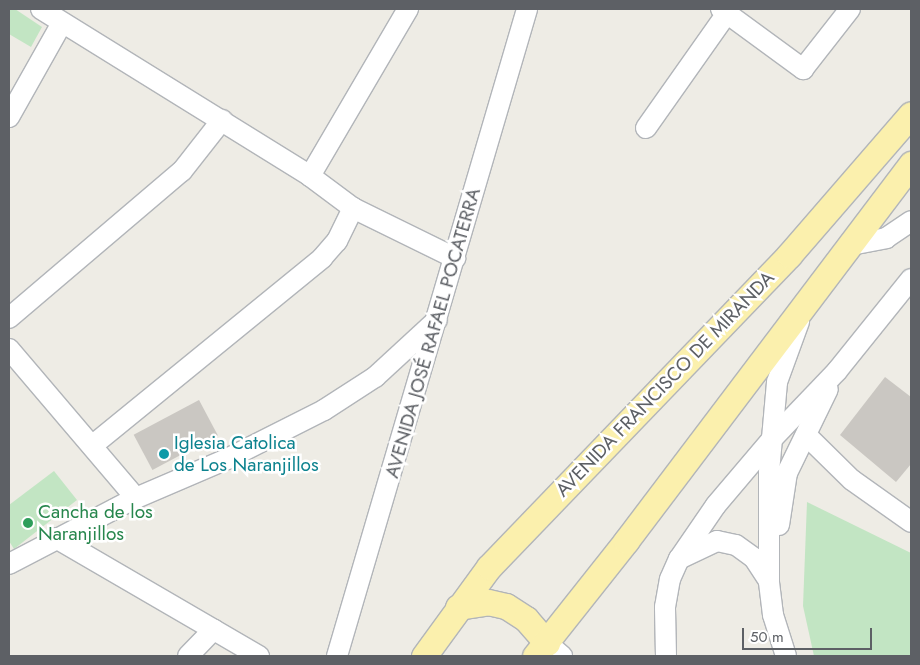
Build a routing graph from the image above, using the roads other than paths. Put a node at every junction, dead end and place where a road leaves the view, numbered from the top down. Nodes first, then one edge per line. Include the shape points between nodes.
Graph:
1 (41, 9) edge
2 (527, 9) edge
3 (850, 9) edge
4 (402, 11) edge
5 (724, 11) edge
6 (62, 23) junction
7 (911, 114) edge
8 (9, 117) edge
9 (222, 120) junction
10 (646, 128) dead end
11 (911, 164) edge
12 (310, 176) junction
13 (353, 208) junction
14 (911, 221) edge
15 (851, 245) junction
16 (455, 258) junction
17 (911, 279) edge
18 (823, 282) junction
19 (9, 318) edge
20 (437, 320) junction
21 (9, 349) edge
22 (837, 372) junction
23 (806, 435) junction
24 (772, 439) junction
25 (93, 445) junction
26 (136, 498) junction
27 (911, 522) edge
28 (56, 538) junction
29 (679, 559) junction
30 (9, 564) edge
31 (769, 581) junction
32 (458, 607) junction
33 (214, 629) junction
34 (548, 652) edge
35 (188, 656) edge
36 (259, 656) edge
37 (337, 656) edge
38 (424, 656) edge
39 (666, 656) edge
40 (786, 656) edge

1 - 6 street
2 - 16 street, AVENIDA JOSÉ RAFAEL POCATERRA
3 - 5 street via 803,69
4 - 12 street
5 - 10 street
6 - 8 street
6 - 9 street
7 - 32 main road, AVENIDA FRANCISCO DE MIRANDA via 790,255 489,567
9 - 12 street
9 - 19 street via 182,171
11 - 15 main road
12 - 13 street
13 - 16 street
13 - 25 street via 337,241 322,258
14 - 15 street via 886,238
15 - 18 main road
16 - 20 street, AVENIDA JOSÉ RAFAEL POCATERRA
17 - 22 street
18 - 24 street via 800,320 785,357 773,408
18 - 34 main road
20 - 26 street via 375,377 324,410 227,459
20 - 37 street, AVENIDA JOSÉ RAFAEL POCATERRA
21 - 25 street
22 - 23 street
22 - 24 street
23 - 27 street via 852,480
23 - 31 street via 787,473
24 - 29 street via 716,505
24 - 31 street
25 - 26 street
26 - 28 street
28 - 30 street
28 - 33 street
29 - 31 street via 717,541 736,545 754,558
29 - 39 street via 670,579 665,607
31 - 40 street via 773,614
32 - 34 main road via 488,602 506,606 526,620
32 - 38 main road, AVENIDA FRANCISCO DE MIRANDA
33 - 35 street
33 - 36 street

